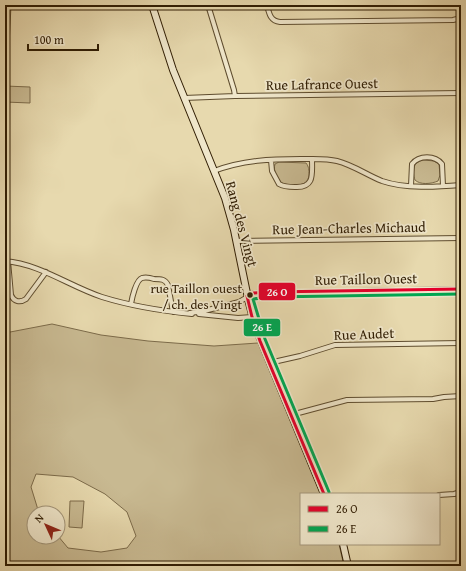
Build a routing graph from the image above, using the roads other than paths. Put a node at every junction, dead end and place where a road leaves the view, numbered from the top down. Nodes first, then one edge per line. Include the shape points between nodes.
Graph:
1 (152, 5) edge
2 (208, 5) edge
3 (267, 5) edge
4 (461, 15) edge
5 (461, 93) edge
6 (235, 96) junction
7 (184, 98) junction
8 (312, 159) junction
9 (271, 160) junction
10 (214, 171) junction
11 (461, 185) edge
12 (411, 186) junction
13 (443, 186) junction
14 (461, 238) edge
15 (236, 241) junction
16 (7, 261) edge
17 (46, 272) junction
18 (461, 289) edge
19 (247, 296) junction
20 (130, 304) junction
21 (173, 312) junction
22 (190, 313) junction
23 (252, 317) junction
24 (461, 344) edge
25 (269, 363) junction
26 (461, 396) edge
27 (291, 414) junction
28 (461, 492) edge
29 (324, 493) edge
30 (440, 495) edge
31 (343, 545) edge
32 (348, 566) edge

1 - 7 street, Rang des Vingt via 166,52
2 - 6 street
3 - 4 street via 272,18 280,22 453,20
5 - 6 street, Rue Lafrance Ouest
6 - 7 street, Rue Lafrance Ouest
7 - 10 street, Rang des Vingt
8 - 9 street
8 - 9 street via 311,181 300,188 278,184 272,171
8 - 12 street via 338,161 383,181
9 - 10 street via 239,163
10 - 15 street, Rang des Vingt via 226,202
11 - 13 street
12 - 13 street
12 - 13 street via 412,164 418,159 428,158 437,159 442,164
14 - 15 street, Rue Jean-Charles Michaud
15 - 19 street, Rang des Vingt
16 - 17 street
16 - 17 street via 11,295 17,301 26,299
17 - 20 street via 103,297
18 - 19 street, Rue Taillon Ouest via 270,292
19 - 22 street, Rue Taillon Ouest via 232,304
19 - 23 street, Rang des Vingt
20 - 21 street
20 - 21 street via 139,280 162,279 168,285
21 - 22 street
22 - 23 street
23 - 25 street, Rang des Vingt
24 - 25 street, Rue Audet via 335,345
25 - 27 street, Rang des Vingt
26 - 27 street via 433,399 347,400
27 - 29 street, Rang des Vingt
28 - 30 street
31 - 32 street

